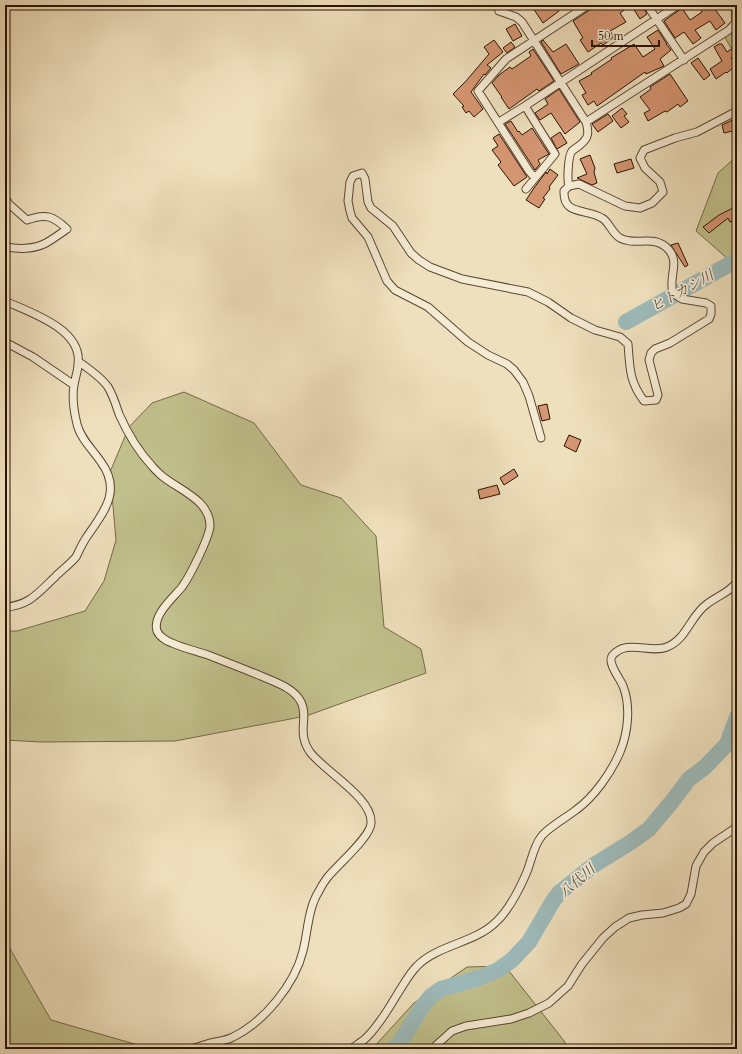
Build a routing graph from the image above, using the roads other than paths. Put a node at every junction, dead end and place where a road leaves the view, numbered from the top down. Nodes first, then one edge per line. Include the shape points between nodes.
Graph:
1 (588, 5) edge
2 (647, 5) edge
3 (678, 5) edge
4 (735, 5) edge
5 (498, 11) dead end
6 (656, 19) junction
7 (533, 41) junction
8 (684, 60) junction
9 (561, 82) junction
10 (525, 106) junction
11 (737, 111) edge
12 (498, 122) junction
13 (586, 122) junction
14 (535, 178) junction
15 (569, 186) junction
16 (526, 189) dead end
17 (5, 198) edge
18 (5, 246) edge
19 (5, 300) edge
20 (5, 342) edge
21 (79, 362) junction
22 (74, 385) junction
23 (541, 438) dead end
24 (737, 582) edge
25 (5, 606) edge
26 (737, 827) edge
27 (191, 1049) edge
28 (351, 1049) edge
29 (432, 1049) edge

1 - 7 street
2 - 6 street
3 - 6 street
4 - 8 street via 736,22 729,30
5 - 7 street via 516,17 522,22
6 - 8 street
6 - 9 street
7 - 9 street
7 - 12 street via 506,59 478,91
8 - 13 street
9 - 10 street
9 - 13 street
10 - 12 street
10 - 14 street via 555,154
11 - 15 street via 697,132 644,150 640,158 645,168 660,182 663,192 652,203 640,208 625,206 579,184
12 - 14 street
13 - 15 street via 587,138 572,151 570,158 567,182
14 - 16 street
15 - 23 street via 564,191 564,199 574,210 602,218 620,238 660,242 669,250 675,261 671,286 673,293 682,299 711,306 712,314 709,319 651,353 649,360 658,395 656,400 644,401 638,393 630,374 628,344 620,336 595,330 528,292 462,279 430,267 411,253 393,226 371,208 362,173 353,176 350,182 348,201 352,218 368,237 387,281 395,290 428,307 468,342 514,370 530,396
17 - 18 street via 28,220 40,216 56,219 67,229 36,247
19 - 21 street via 58,327 74,344
20 - 22 street via 33,357
21 - 22 street
21 - 27 street via 107,387 125,427 150,464 163,477 198,502 208,514 209,534 183,586 165,606 158,619 158,633 170,642 232,664 292,691 301,702 302,734 311,752 358,796 368,810 372,822 364,838 327,878 316,894 299,965 283,993 242,1033 230,1039
22 - 25 street via 80,434 103,465 111,485 107,506 69,565 33,598 16,606
24 - 28 street via 698,612 685,632 666,648 636,646 620,650 612,656 615,672 626,697 628,717 620,752 608,774 578,808 541,836 526,874 496,923 482,933 429,956 418,965 384,1016 366,1038
26 - 29 street via 712,843 704,852 696,866 691,894 686,904 663,912 629,918 615,927 582,964 568,986 549,1003 511,1019 466,1026 452,1031

